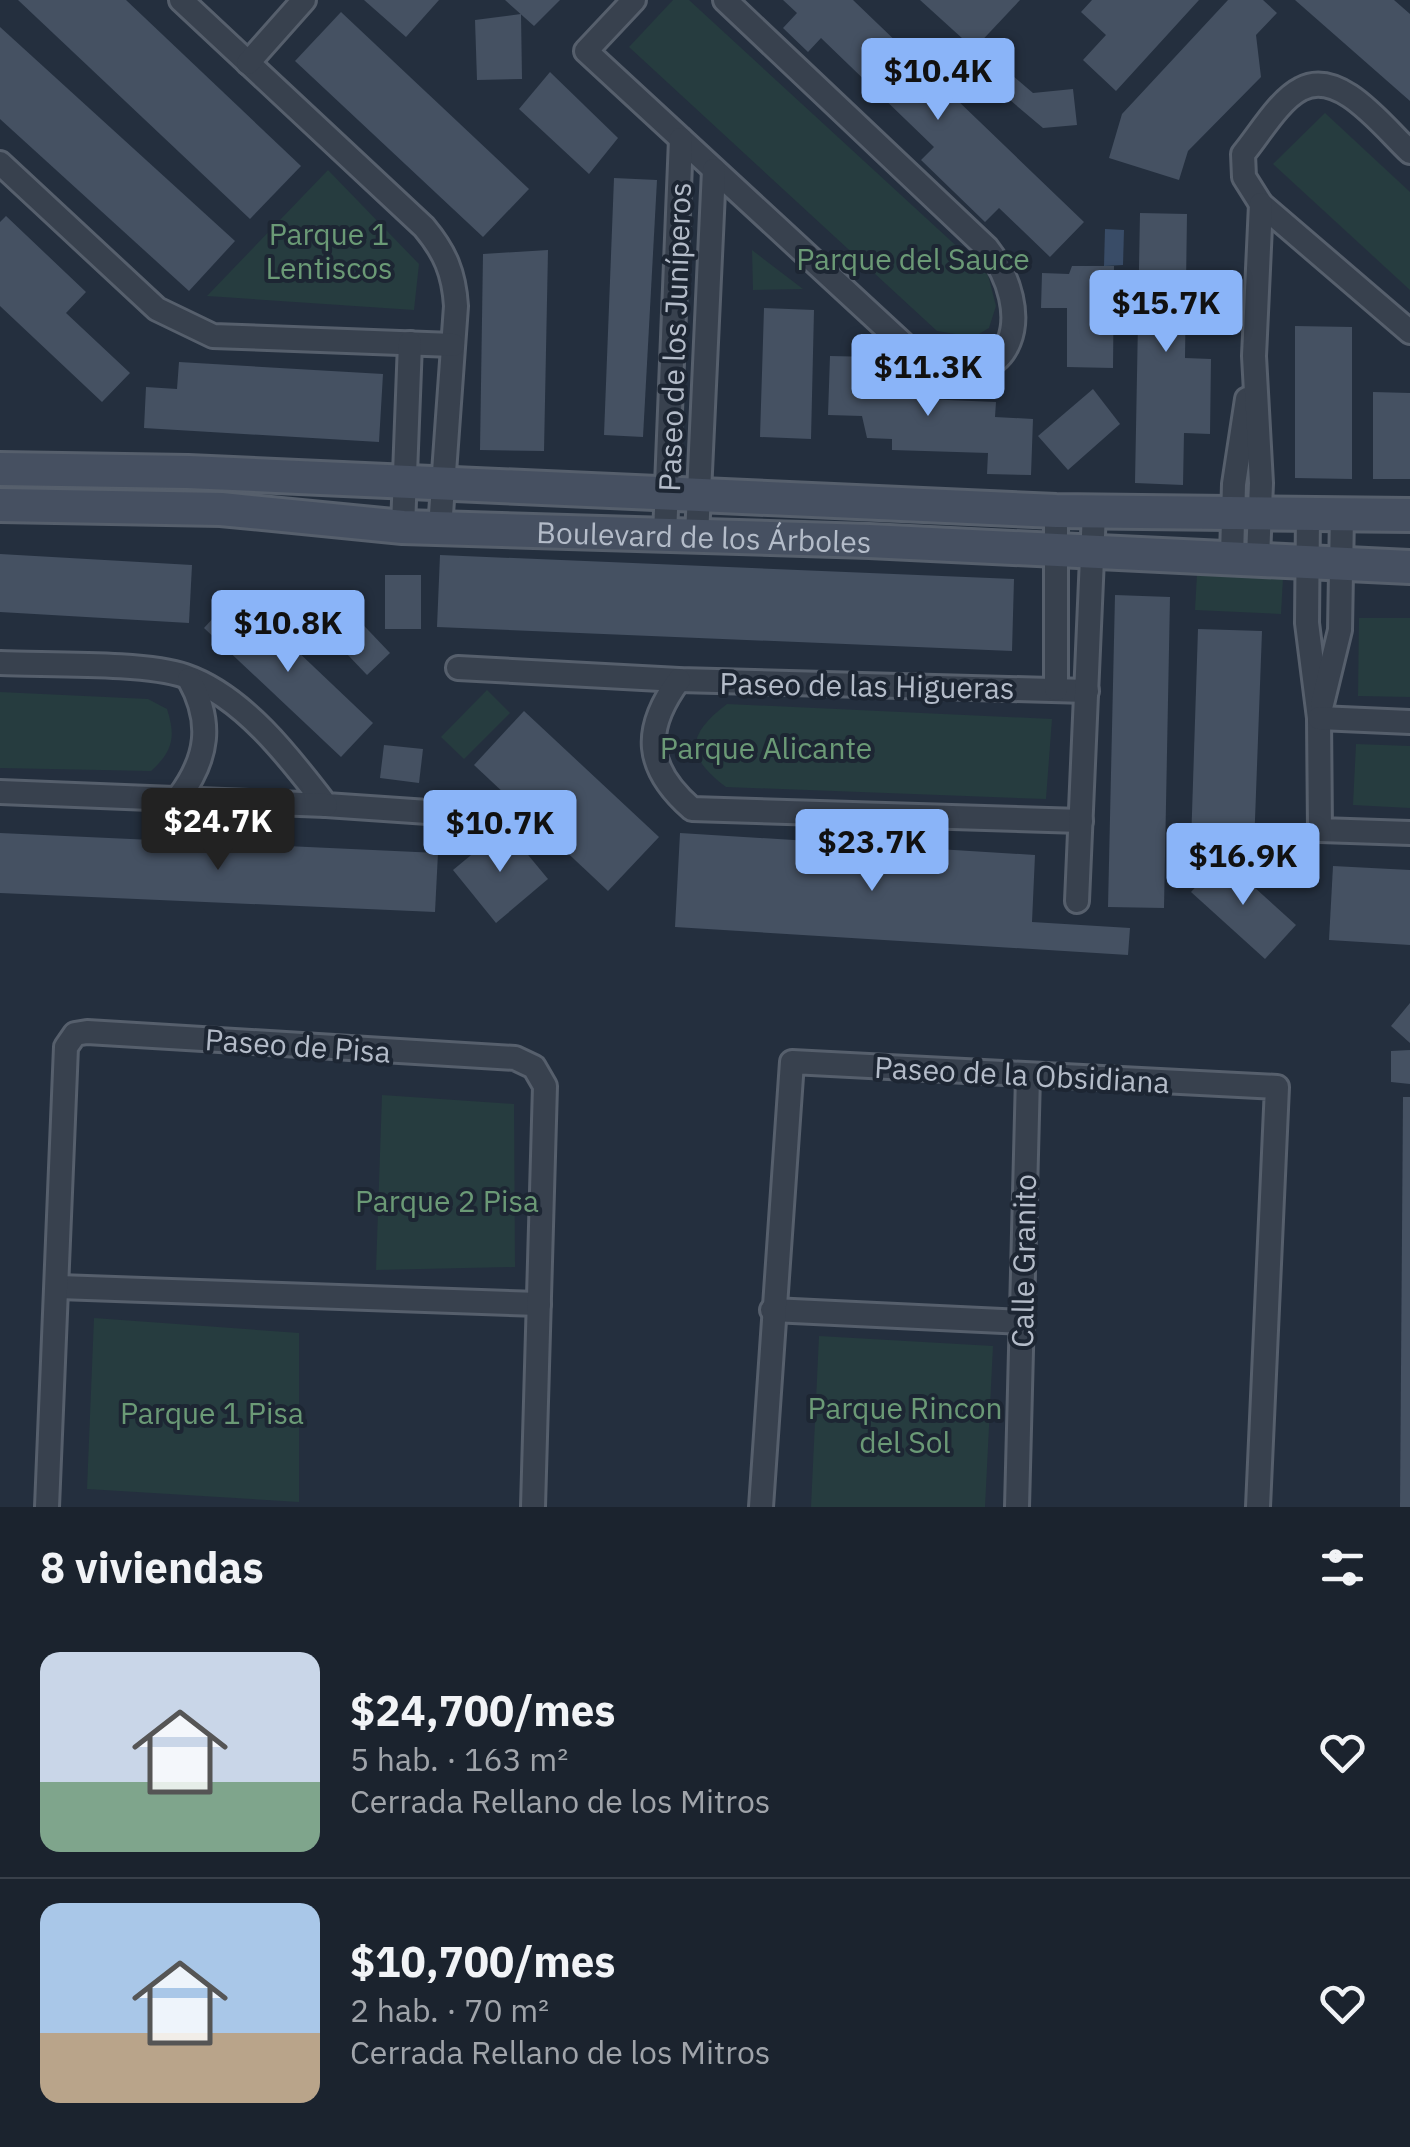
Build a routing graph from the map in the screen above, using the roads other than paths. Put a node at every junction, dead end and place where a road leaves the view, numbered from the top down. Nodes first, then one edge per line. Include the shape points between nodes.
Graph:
1 (181, 0) edge
2 (304, 0) edge
3 (634, 0) edge
4 (725, 0) edge
5 (248, 63) junction
6 (681, 140) junction
7 (1410, 152) edge
8 (0, 163) edge
9 (714, 170) junction
10 (1261, 204) junction
11 (1410, 332) edge
12 (410, 344) junction
13 (453, 345) junction
14 (0, 469) edge
15 (404, 484) junction
16 (442, 485) junction
17 (683, 497) junction
18 (0, 505) edge
19 (1056, 511) junction
20 (1094, 512) junction
21 (1246, 514) junction
22 (1308, 514) junction
23 (1342, 514) junction
24 (1410, 515) edge
25 (403, 527) junction
26 (440, 528) junction
27 (681, 535) junction
28 (1056, 550) junction
29 (1092, 552) junction
30 (1245, 557) junction
31 (1306, 560) junction
32 (1342, 562) junction
33 (1410, 567) edge
34 (0, 663) edge
35 (458, 668) dead end
36 (187, 676) junction
37 (679, 680) junction
38 (1056, 690) junction
39 (1087, 691) junction
40 (1319, 718) junction
41 (1410, 722) edge
42 (0, 792) edge
43 (179, 797) junction
44 (326, 805) junction
45 (486, 816) dead end
46 (1081, 821) junction
47 (1410, 832) edge
48 (1077, 900) dead end
49 (1028, 1076) junction
50 (59, 1287) junction
51 (539, 1304) junction
52 (772, 1310) junction
53 (1022, 1322) junction
54 (48, 1507) edge
55 (534, 1507) edge
56 (761, 1507) edge
57 (1017, 1507) edge
58 (1258, 1507) edge

1 - 5 street
2 - 5 street
3 - 6 street, Paseo de los Juníperos via 586,51
4 - 9 street, Paseo de los Juníperos via 988,248 1015,297 1016,323 1007,345 974,370 950,373 926,365
5 - 13 street via 444,251 454,280
6 - 9 street, Paseo de los Juníperos
6 - 17 street, Paseo de los Juníperos
7 - 10 street via 1344,92 1324,83 1300,89 1243,154 1244,178
8 - 12 street via 157,309 186,326 213,336
9 - 17 street, Paseo de los Juníperos
10 - 11 street
10 - 21 street
12 - 13 street
12 - 15 street
13 - 16 street
14 - 15 main road, Boulevard de los Árboles
15 - 16 main road, Boulevard de los Árboles
15 - 25 street
16 - 17 main road, Boulevard de los Árboles
16 - 26 street
17 - 19 main road, Boulevard de los Árboles
17 - 27 street, Paseo de los Juníperos
17 - 27 street, Paseo de los Juníperos
18 - 25 main road, Boulevard de los Árboles via 221,509
19 - 20 main road, Boulevard de los Árboles
19 - 28 street, Paseo de las Higueras
20 - 21 main road, Boulevard de los Árboles
20 - 29 street
21 - 22 main road, Boulevard de los Árboles
21 - 30 street
22 - 23 main road, Boulevard de los Árboles
22 - 31 street
23 - 24 main road, Boulevard de los Árboles
23 - 32 street
25 - 26 main road, Boulevard de los Árboles
26 - 27 main road, Boulevard de los Árboles
27 - 28 main road, Boulevard de los Árboles
28 - 29 main road, Boulevard de los Árboles
28 - 38 street, Paseo de las Higueras
29 - 30 main road, Boulevard de los Árboles
29 - 39 street
30 - 31 main road, Boulevard de los Árboles
31 - 32 main road, Boulevard de los Árboles
31 - 40 street
32 - 33 main road, Boulevard de los Árboles
32 - 40 street via 1340,630
34 - 36 street
35 - 37 street, Paseo de las Higueras
36 - 43 street via 203,712 205,751
36 - 44 street via 252,722
37 - 38 street, Paseo de las Higueras
37 - 46 street, Paseo de las Higueras via 653,733 656,763 670,790 692,809
38 - 39 street, Paseo de las Higueras
39 - 46 street
40 - 41 street
40 - 47 street via 1320,830
42 - 43 street
43 - 44 street
44 - 45 street
46 - 48 street
49 - 52 street, Paseo de la Obsidiana via 792,1062
49 - 53 street, Calle Granito
49 - 58 street, Paseo de la Obsidiana via 1277,1087
50 - 51 street
50 - 51 street, Paseo de Pisa via 66,1047 75,1034 87,1032 515,1058 534,1067 545,1086
50 - 54 street, Paseo de Pisa
51 - 55 street, Paseo de Pisa
52 - 53 street
52 - 56 street, Paseo de la Obsidiana
53 - 57 street, Calle Granito

